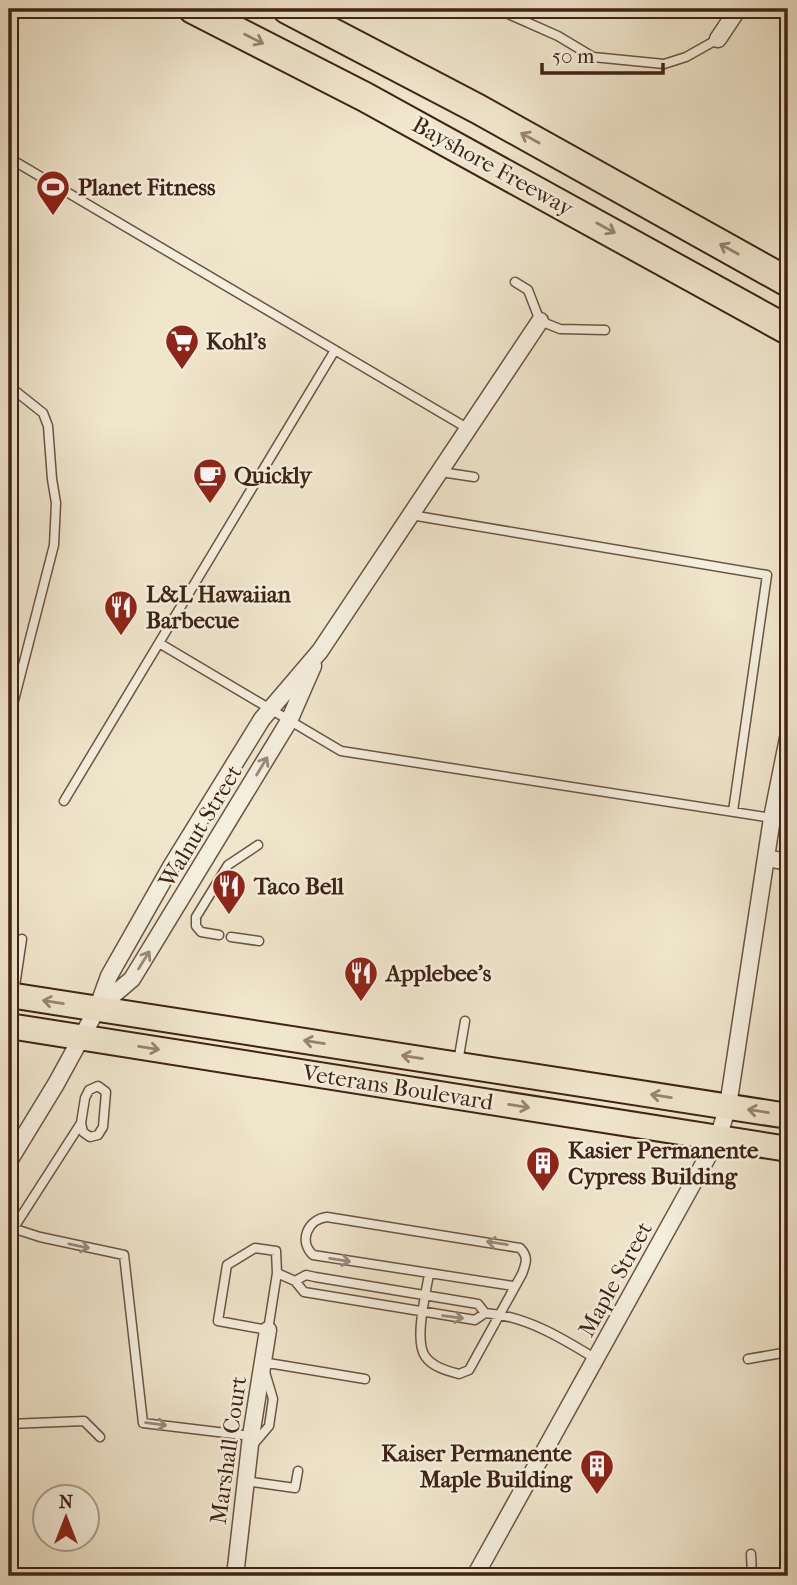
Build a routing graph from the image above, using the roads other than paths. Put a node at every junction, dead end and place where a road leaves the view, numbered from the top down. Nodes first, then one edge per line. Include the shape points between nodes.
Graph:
1 (193, 9) edge
2 (287, 9) edge
3 (497, 9) edge
4 (738, 9) edge
5 (718, 39) joint
6 (9, 158) edge
7 (515, 282) dead end
8 (788, 282) edge
9 (540, 321) junction
10 (605, 330) dead end
11 (788, 330) edge
12 (335, 350) junction
13 (9, 386) edge
14 (467, 428) junction
15 (441, 472) junction
16 (474, 477) dead end
17 (411, 515) junction
18 (159, 643) junction
19 (320, 651) junction
20 (270, 709) junction
21 (9, 719) edge
22 (289, 721) junction
23 (788, 738) edge
24 (64, 801) dead end
25 (733, 811) junction
26 (772, 818) junction
27 (258, 845) dead end
28 (766, 858) junction
29 (788, 862) edge
30 (219, 935) dead end
31 (231, 937) dead end
32 (22, 939) dead end
33 (259, 942) dead end
34 (11, 995) edge
35 (97, 1009) junction
36 (465, 1021) dead end
37 (9, 1026) edge
38 (81, 1037) junction
39 (458, 1065) junction
40 (728, 1106) junction
41 (788, 1116) edge
42 (81, 1123) junction
43 (718, 1138) junction
44 (788, 1149) edge
45 (9, 1161) edge
46 (11, 1228) edge
47 (277, 1273) junction
48 (429, 1274) junction
49 (295, 1281) junction
50 (513, 1286) junction
51 (426, 1295) junction
52 (423, 1312) junction
53 (485, 1312) junction
54 (499, 1314) junction
55 (268, 1330) junction
56 (788, 1352) edge
57 (596, 1359) junction
58 (748, 1359) dead end
59 (262, 1362) junction
60 (365, 1380) dead end
61 (9, 1424) edge
62 (100, 1437) dead end
63 (250, 1442) junction
64 (298, 1471) dead end
65 (245, 1480) junction
66 (751, 1554) dead end
67 (234, 1576) edge
68 (475, 1576) edge
69 (752, 1576) edge

1 -> 11 highway, Bayshore Freeway via 377,103
8 -> 2 highway, Bayshore Freeway via 478,109
3 - 5 lane via 593,57 664,64
4 - 5 street
6 - 12 lane
7 - 9 lane via 528,290
9 - 10 lane via 560,329
9 - 14 street, Walnut Street
12 - 14 lane
12 - 18 lane
13 - 21 lane via 43,413 48,426 56,522
14 - 15 street, Walnut Street
15 - 16 lane
15 - 17 street, Walnut Street
17 - 19 street, Walnut Street
17 - 25 lane via 767,575
18 - 20 lane
18 - 24 lane
19 - 20 street, Walnut Street
19 - 22 street, Walnut Street
20 - 22 lane
20 - 35 street, Walnut Street via 172,865 108,976
22 - 25 lane via 341,751
35 -> 22 street, Walnut Street via 132,979
23 - 26 street, Maple Street
25 - 26 lane
26 - 28 street, Maple Street
27 - 30 lane via 228,865 196,917 201,932
28 - 29 street
28 - 40 street, Maple Street
31 - 33 lane
32 - 34 lane
35 -> 34 main road, Veterans Boulevard
35 - 38 street, Walnut Street
39 -> 35 main road, Veterans Boulevard
36 - 39 lane
37 - 38 main road, Veterans Boulevard
38 -> 43 main road, Veterans Boulevard
38 - 45 street, Walnut Street
40 -> 39 main road, Veterans Boulevard
41 -> 40 main road, Veterans Boulevard
40 - 43 street, Maple Street
42 - 42 lane via 90,1137 103,1127 106,1092 98,1086 85,1098
42 - 46 lane
43 - 44 main road, Veterans Boulevard
43 - 57 street, Maple Street
46 -> 63 lane via 124,1255 143,1423
47 - 49 lane
47 - 55 lane
47 - 55 lane via 275,1251 255,1248 227,1265 225,1276 218,1321
48 - 50 lane
50 -> 48 lane via 522,1274 526,1254 512,1246 327,1217 314,1221 306,1237 313,1255
48 - 51 lane
49 - 51 lane via 306,1275
49 - 52 lane via 304,1292
50 - 54 lane
51 - 52 lane
51 - 53 lane via 478,1304
52 -> 53 lane via 475,1320
52 - 54 lane via 421,1348 425,1357 459,1374 469,1370
53 - 54 lane
54 - 57 lane via 541,1328
55 - 59 street, Marshall Court
56 - 58 lane
57 - 68 street, Maple Street
59 - 60 lane
59 - 63 street, Marshall Court
61 - 62 lane via 84,1421
63 - 65 street, Marshall Court
64 - 65 lane via 295,1488
65 - 67 street, Marshall Court
66 - 69 lane

